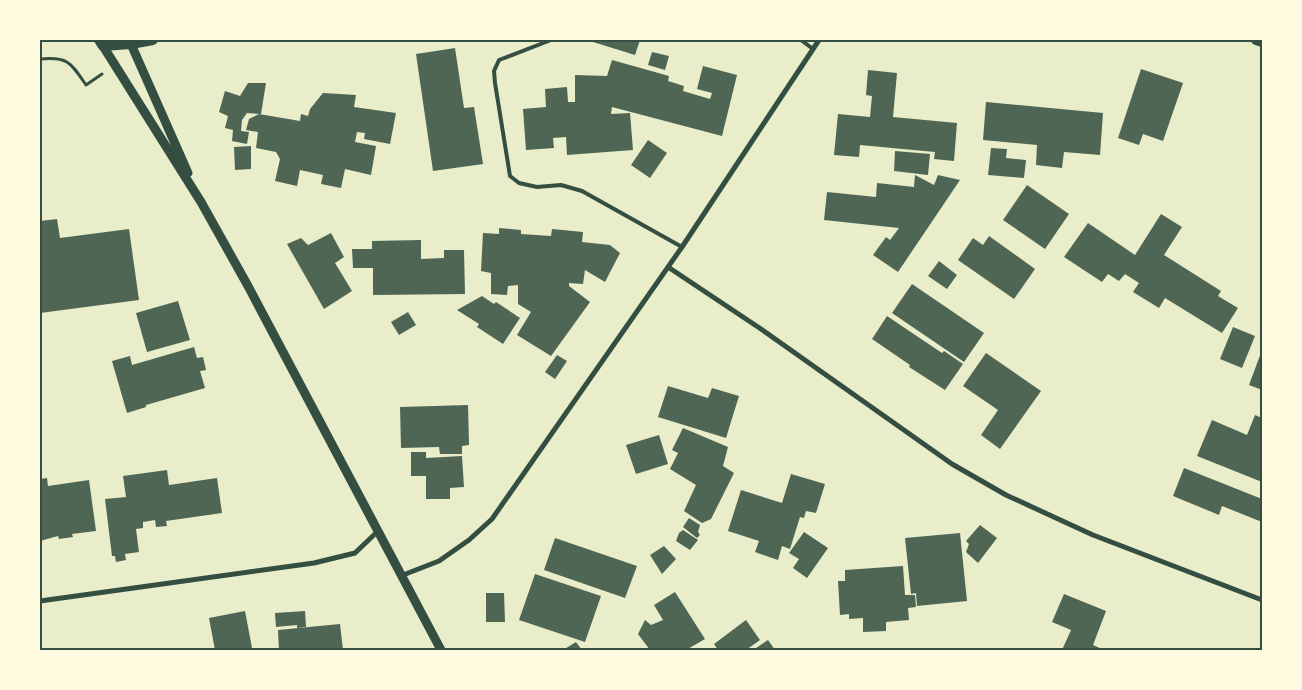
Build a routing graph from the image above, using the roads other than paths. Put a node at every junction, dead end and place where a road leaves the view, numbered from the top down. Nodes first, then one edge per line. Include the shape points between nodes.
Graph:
1 (153, 40) edge
2 (551, 40) edge
3 (801, 40) edge
4 (819, 40) edge
5 (1256, 40) edge
6 (129, 42) edge
7 (1262, 42) edge
8 (101, 43) edge
9 (813, 49) junction
10 (201, 202) junction
11 (682, 247) junction
12 (668, 267) junction
13 (377, 532) junction
14 (403, 576) junction
15 (1262, 600) edge
16 (40, 601) edge
17 (441, 650) edge

1 - 6 main road
2 - 11 lane via 499,60 494,72 510,176 519,183 561,185 582,190
3 - 9 lane
4 - 9 street
5 - 7 main road
6 - 8 main road
6 - 10 street
8 - 10 street
9 - 11 street
10 - 13 street
11 - 12 street
12 - 14 street via 492,519 439,561
12 - 15 street via 952,464 998,490 1093,535
13 - 14 street
13 - 16 street via 355,553 314,563
14 - 17 street

